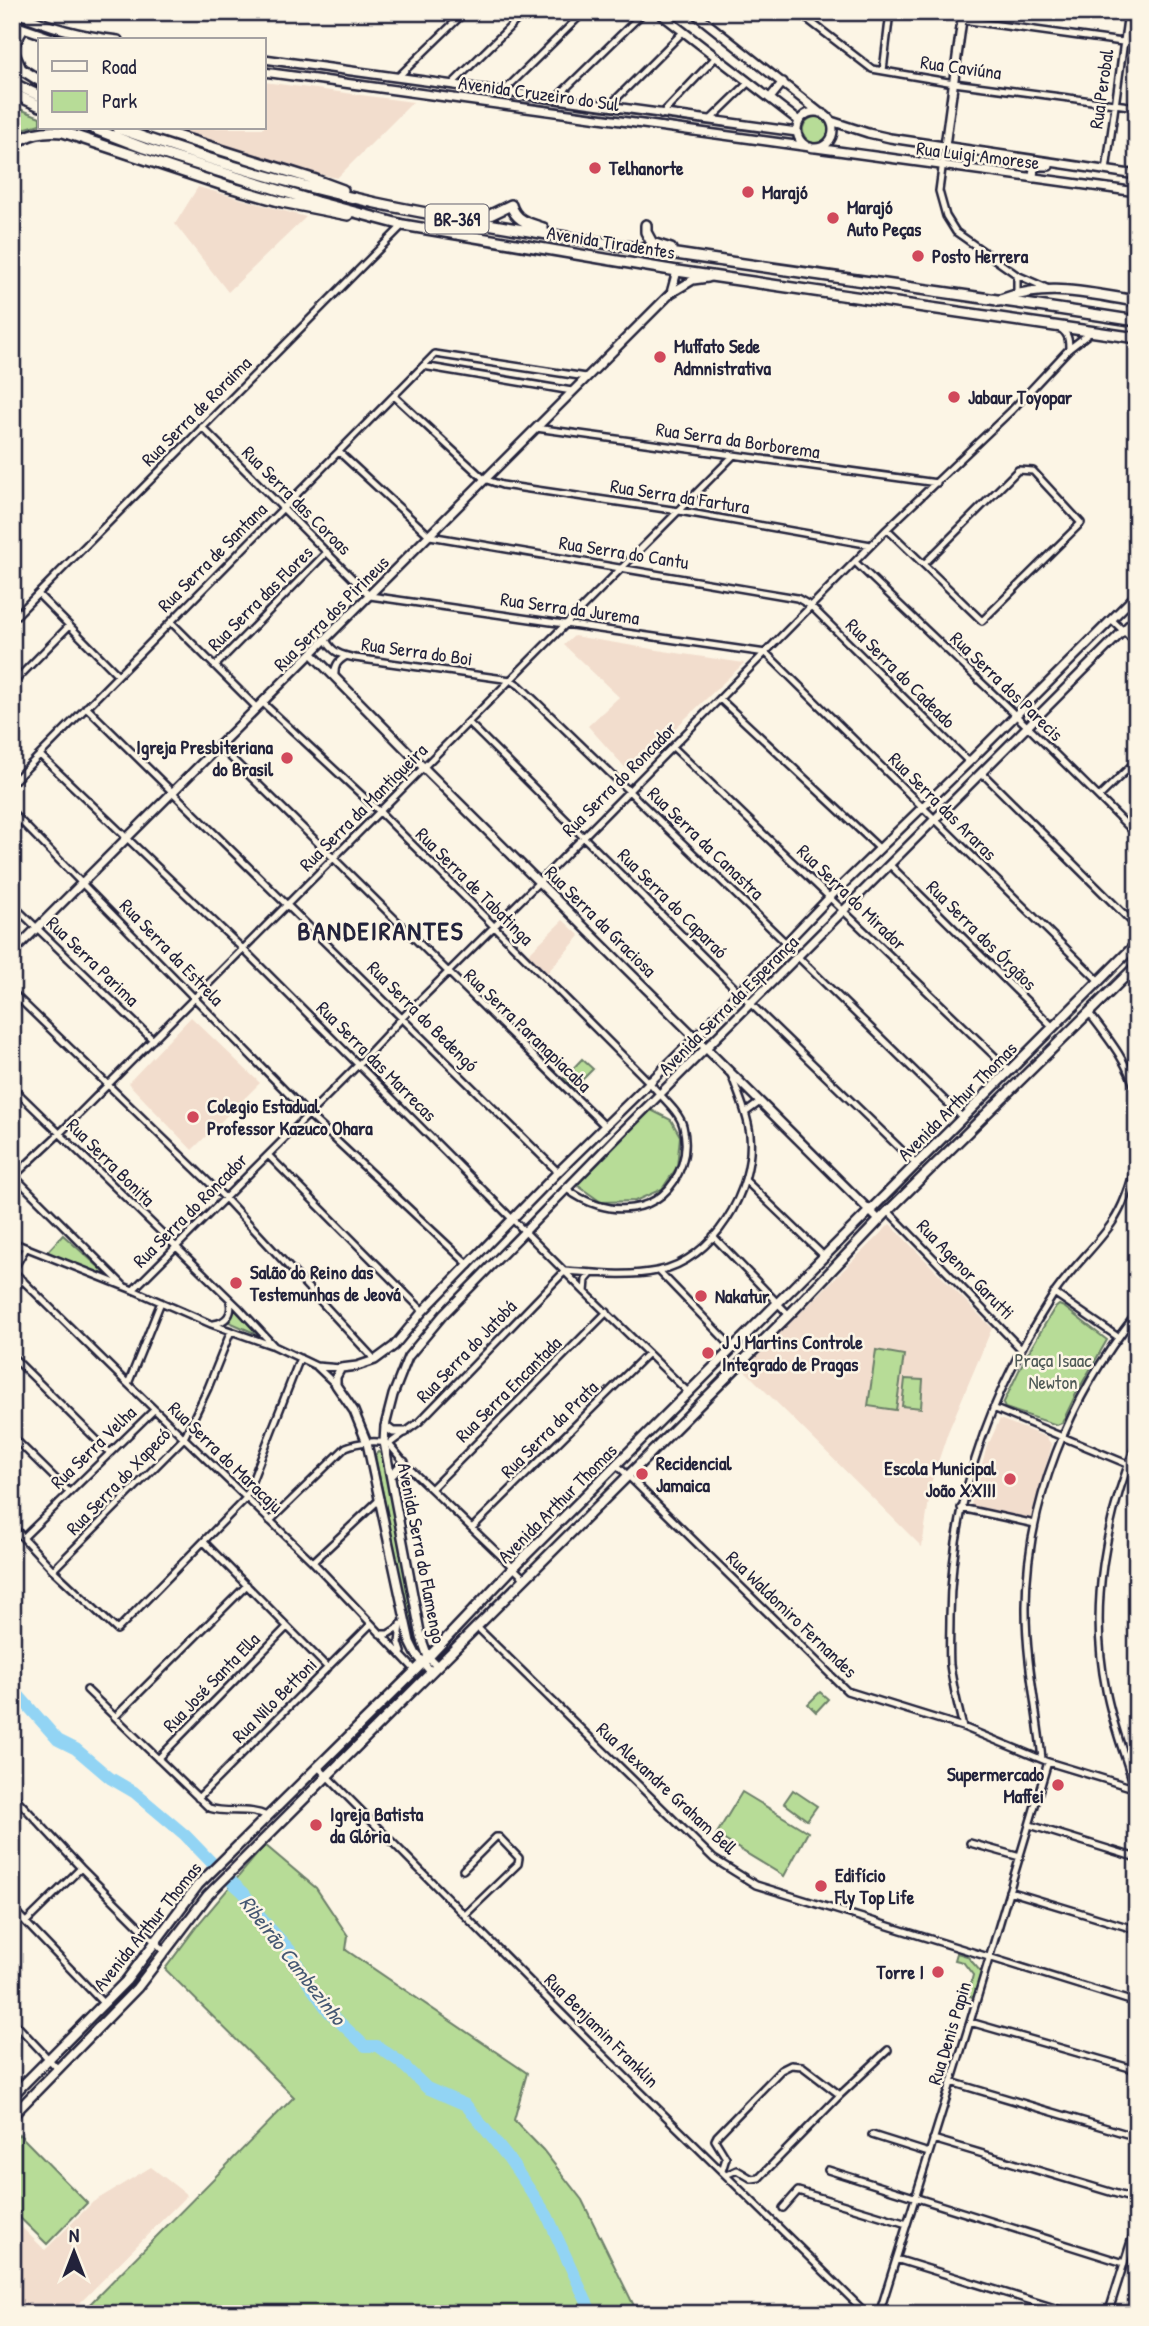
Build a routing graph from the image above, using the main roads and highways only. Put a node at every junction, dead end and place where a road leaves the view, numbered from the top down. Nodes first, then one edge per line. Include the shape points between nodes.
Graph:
1 (12, 49) edge
2 (38, 81) edge
3 (12, 83) edge
4 (12, 93) edge
5 (38, 95) edge
6 (38, 105) edge
7 (98, 130) edge
8 (123, 130) edge
9 (157, 130) edge
10 (12, 146) edge
11 (374, 203) junction
12 (375, 218) junction
13 (457, 219) junction
14 (646, 225) dead end
15 (576, 239) junction
16 (696, 258) junction
17 (774, 269) junction
18 (677, 271) junction
19 (1017, 293) junction
20 (997, 301) junction
21 (1137, 301) edge
22 (1051, 309) junction
23 (1137, 321) edge
24 (1137, 338) edge
25 (1137, 943) edge
26 (1120, 960) junction
27 (1134, 968) edge
28 (1028, 1051) junction
29 (1039, 1062) junction
30 (12, 2096) edge
31 (12, 2116) edge

1 - 2 highway via 21,69
3 - 5 highway
4 - 6 highway
7 - 12 highway, Avenida Tiradentes / BR-369
8 - 11 highway, Avenida Tiradentes / BR-369 via 255,172
9 - 11 highway
10 - 12 highway via 40,132 63,132 282,202
11 - 13 highway, Avenida Tiradentes / BR-369
12 - 18 highway, Avenida Tiradentes / BR-369
13 - 15 highway, Avenida Tiradentes / BR-369
13 - 15 highway via 488,216 511,205 521,221
14 - 16 highway via 652,243
15 - 16 highway, Avenida Tiradentes / BR-369
16 - 17 highway, Avenida Tiradentes / BR-369
17 - 18 highway via 689,262
17 - 20 highway, Avenida Tiradentes / BR-369
18 - 24 highway, Avenida Tiradentes / BR-369
19 - 20 highway
19 - 21 highway via 1049,289
19 - 22 highway
20 - 22 highway, Avenida Tiradentes / BR-369
22 - 23 highway, Avenida Tiradentes / BR-369
25 - 26 main road, Avenida Arthur Thomas
26 - 27 main road
26 - 28 main road, Avenida Arthur Thomas
27 - 29 main road, Avenida Arthur Thomas
28 - 29 main road
28 - 30 main road, Avenida Arthur Thomas via 198,1885 126,1981
29 - 31 main road, Avenida Arthur Thomas via 208,1895 137,1988

